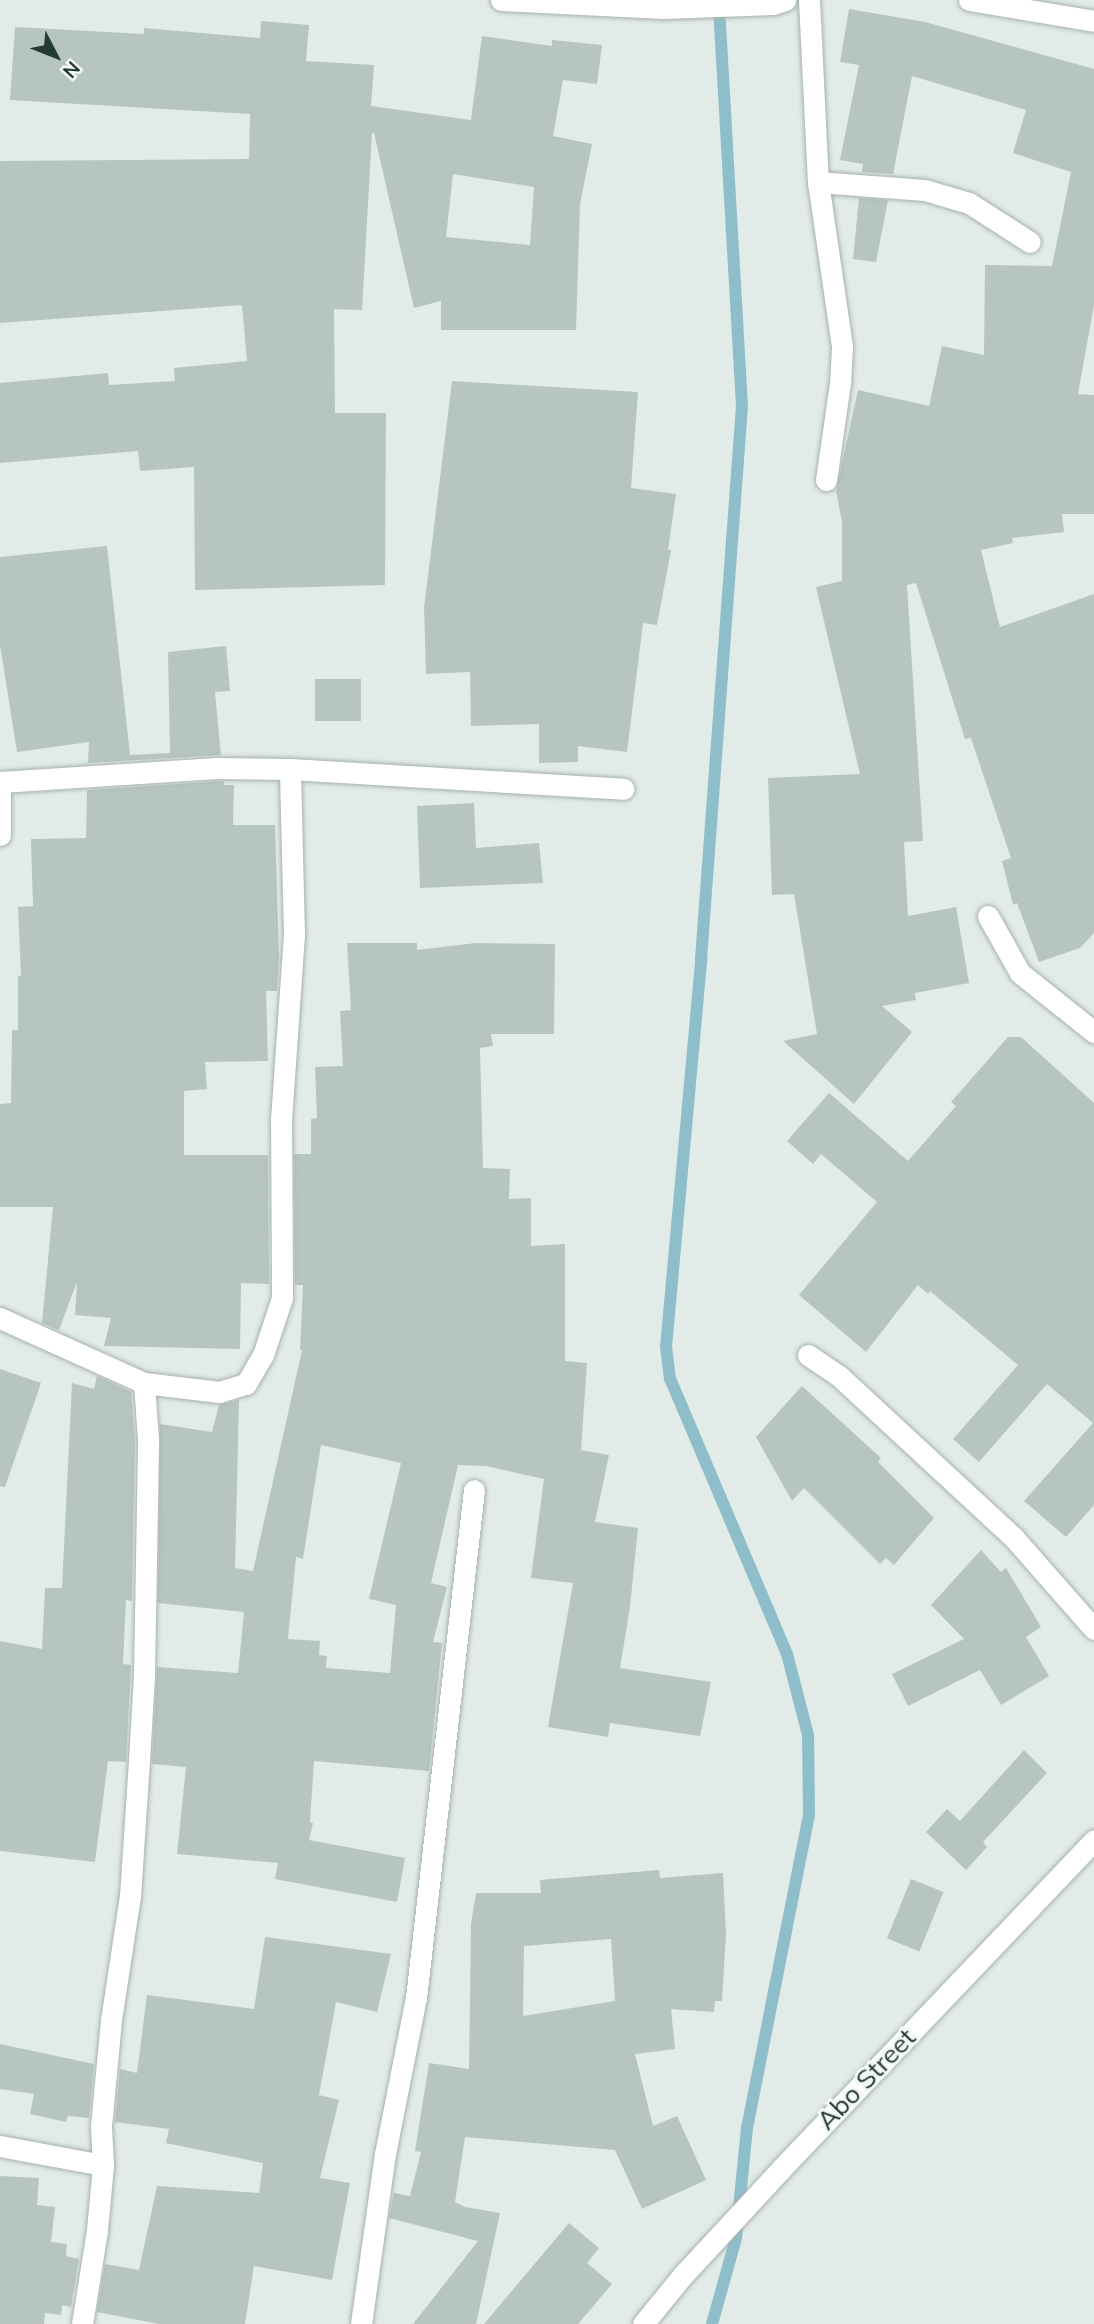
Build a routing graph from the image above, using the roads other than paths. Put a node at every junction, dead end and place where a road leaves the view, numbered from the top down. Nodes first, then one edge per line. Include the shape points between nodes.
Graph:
1 (501, 0) edge
2 (809, 0) edge
3 (969, 0) edge
4 (779, 2) edge
5 (1094, 21) edge
6 (818, 182) junction
7 (1030, 242) dead end
8 (826, 480) dead end
9 (290, 769) junction
10 (0, 782) edge
11 (623, 789) dead end
12 (0, 791) edge
13 (0, 835) edge
14 (988, 916) dead end
15 (1094, 1032) edge
16 (0, 1318) edge
17 (808, 1354) dead end
18 (144, 1383) junction
19 (474, 1490) dead end
20 (1094, 1629) edge
21 (1094, 1840) edge
22 (0, 2146) edge
23 (103, 2165) junction
24 (82, 2324) edge
25 (361, 2324) edge
26 (643, 2324) edge

1 - 4 street via 663,8
2 - 6 street
3 - 5 street
6 - 7 street via 925,190 969,203
6 - 8 street via 842,347
9 - 10 street via 217,768
9 - 11 street
9 - 18 street via 294,936 281,1120 282,1298 263,1355 246,1384 219,1392
12 - 13 street
14 - 15 street via 1020,973
16 - 18 street
17 - 20 street via 838,1375 1014,1538
18 - 23 street via 148,1439 144,1675 130,1896 111,2020
19 - 25 street via 416,1998 385,2154
21 - 26 street, Abo Street via 783,2167
22 - 23 street
23 - 24 street

